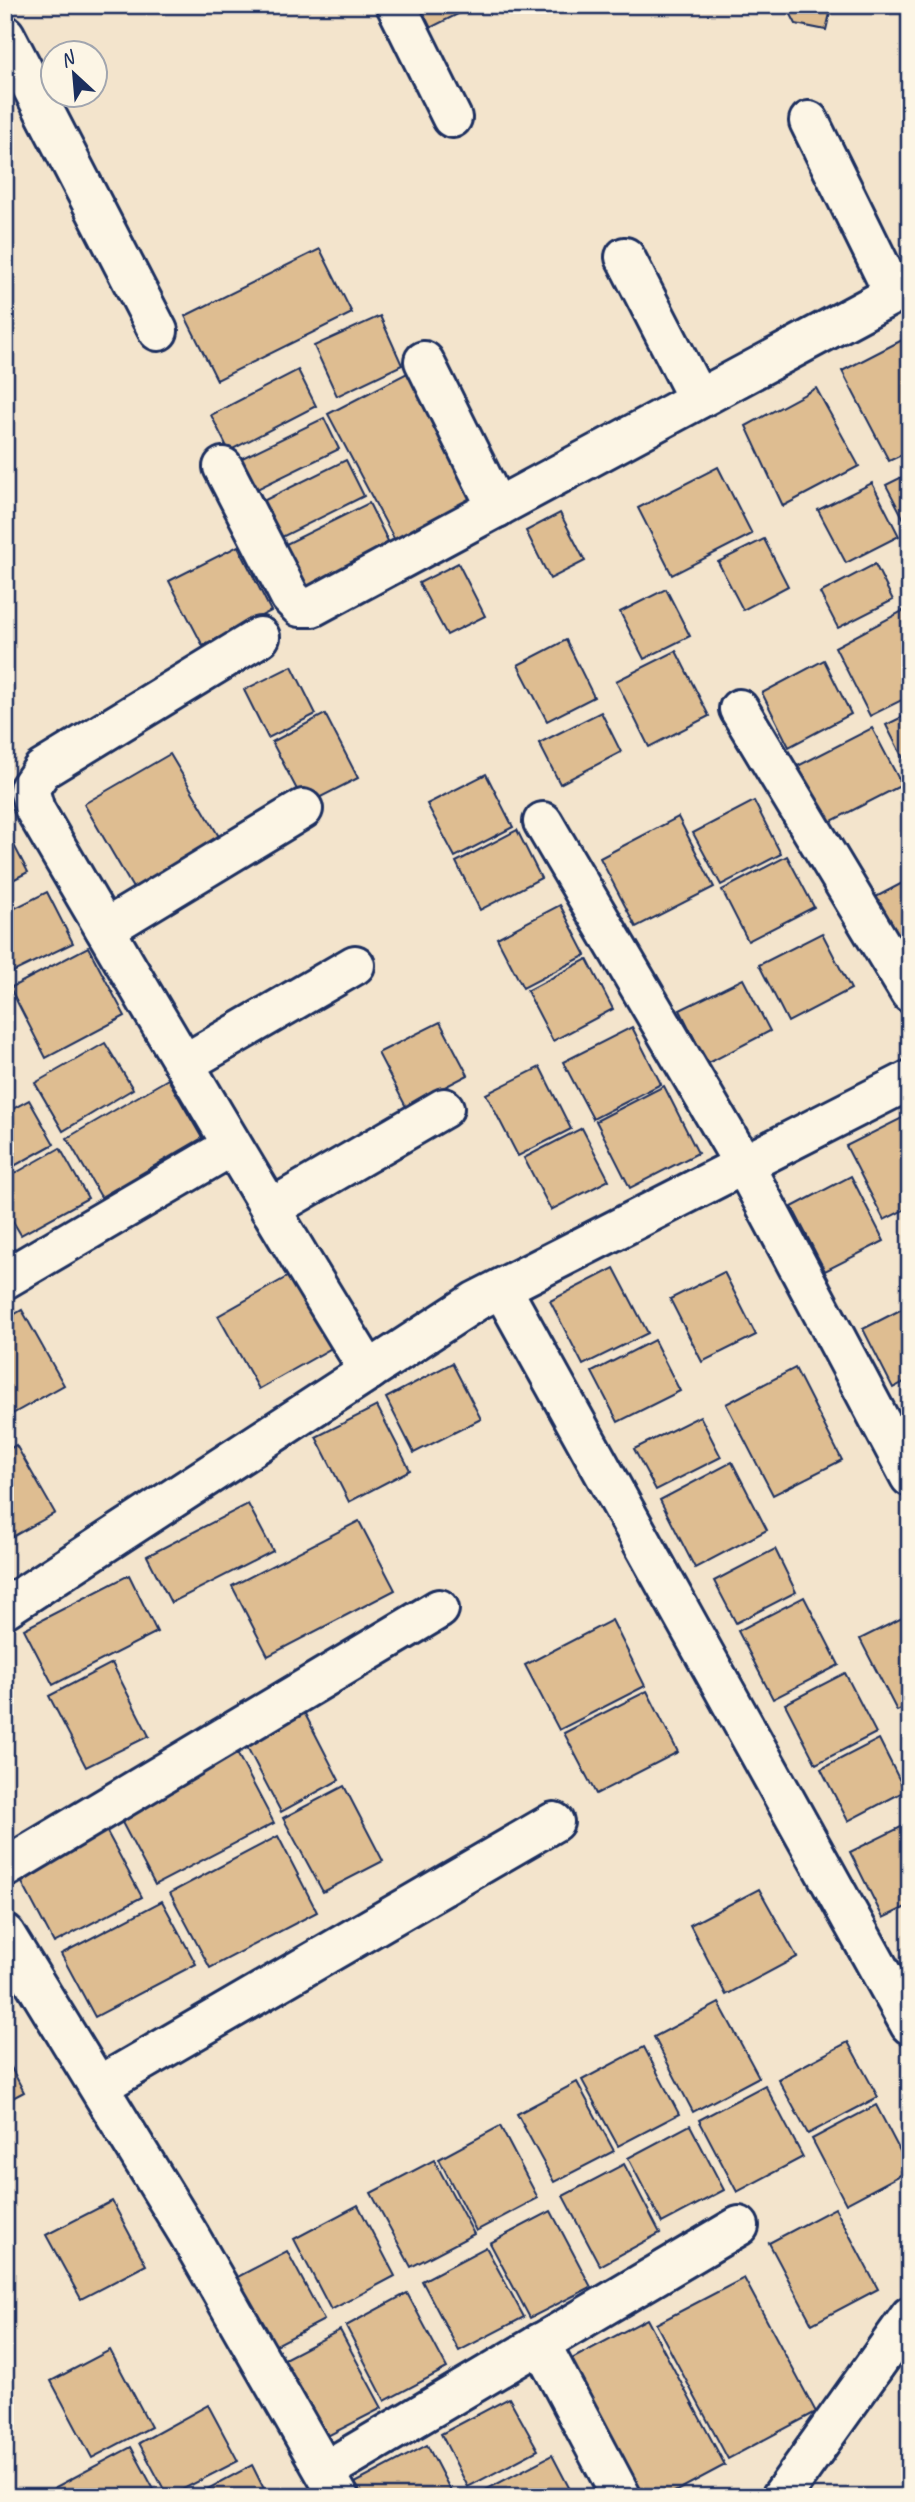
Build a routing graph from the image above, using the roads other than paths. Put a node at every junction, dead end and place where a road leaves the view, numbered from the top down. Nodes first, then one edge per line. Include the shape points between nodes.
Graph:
1 (396, 5) edge
2 (5, 35) edge
3 (452, 118) dead end
4 (809, 121) dead end
5 (625, 257) dead end
6 (902, 292) edge
7 (158, 331) dead end
8 (424, 361) dead end
9 (698, 400) junction
10 (223, 467) dead end
11 (497, 508) junction
12 (260, 636) dead end
13 (738, 709) dead end
14 (303, 809) dead end
15 (543, 822) dead end
16 (104, 929) junction
17 (355, 965) dead end
18 (910, 993) edge
19 (184, 1064) junction
20 (910, 1080) edge
21 (443, 1108) dead end
22 (232, 1146) junction
23 (744, 1165) junction
24 (270, 1209) junction
25 (5, 1279) edge
26 (502, 1289) junction
27 (369, 1371) junction
28 (910, 1477) edge
29 (5, 1608) edge
30 (439, 1608) dead end
31 (554, 1822) dead end
32 (5, 1868) edge
33 (5, 1934) edge
34 (910, 2025) edge
35 (99, 2087) junction
36 (739, 2226) dead end
37 (910, 2316) edge
38 (540, 2343) junction
39 (332, 2484) edge
40 (621, 2496) edge
41 (781, 2497) edge

1 - 3 street
2 - 7 street
4 - 6 street
5 - 9 street
6 - 9 street
8 - 11 street
9 - 11 street
10 - 11 street via 290,597 300,607 312,607
12 - 16 street via 42,770 29,789 35,810
13 - 18 street
14 - 16 street
15 - 23 street
16 - 19 street
17 - 19 street
19 - 22 street
20 - 23 street
21 - 24 street
22 - 24 street
22 - 25 street
23 - 26 street
23 - 28 street
24 - 27 street
26 - 27 street
26 - 34 street
27 - 29 street
30 - 32 street
31 - 35 street
33 - 35 street
35 - 39 street
36 - 38 street
37 - 41 street
38 - 39 street
38 - 40 street

